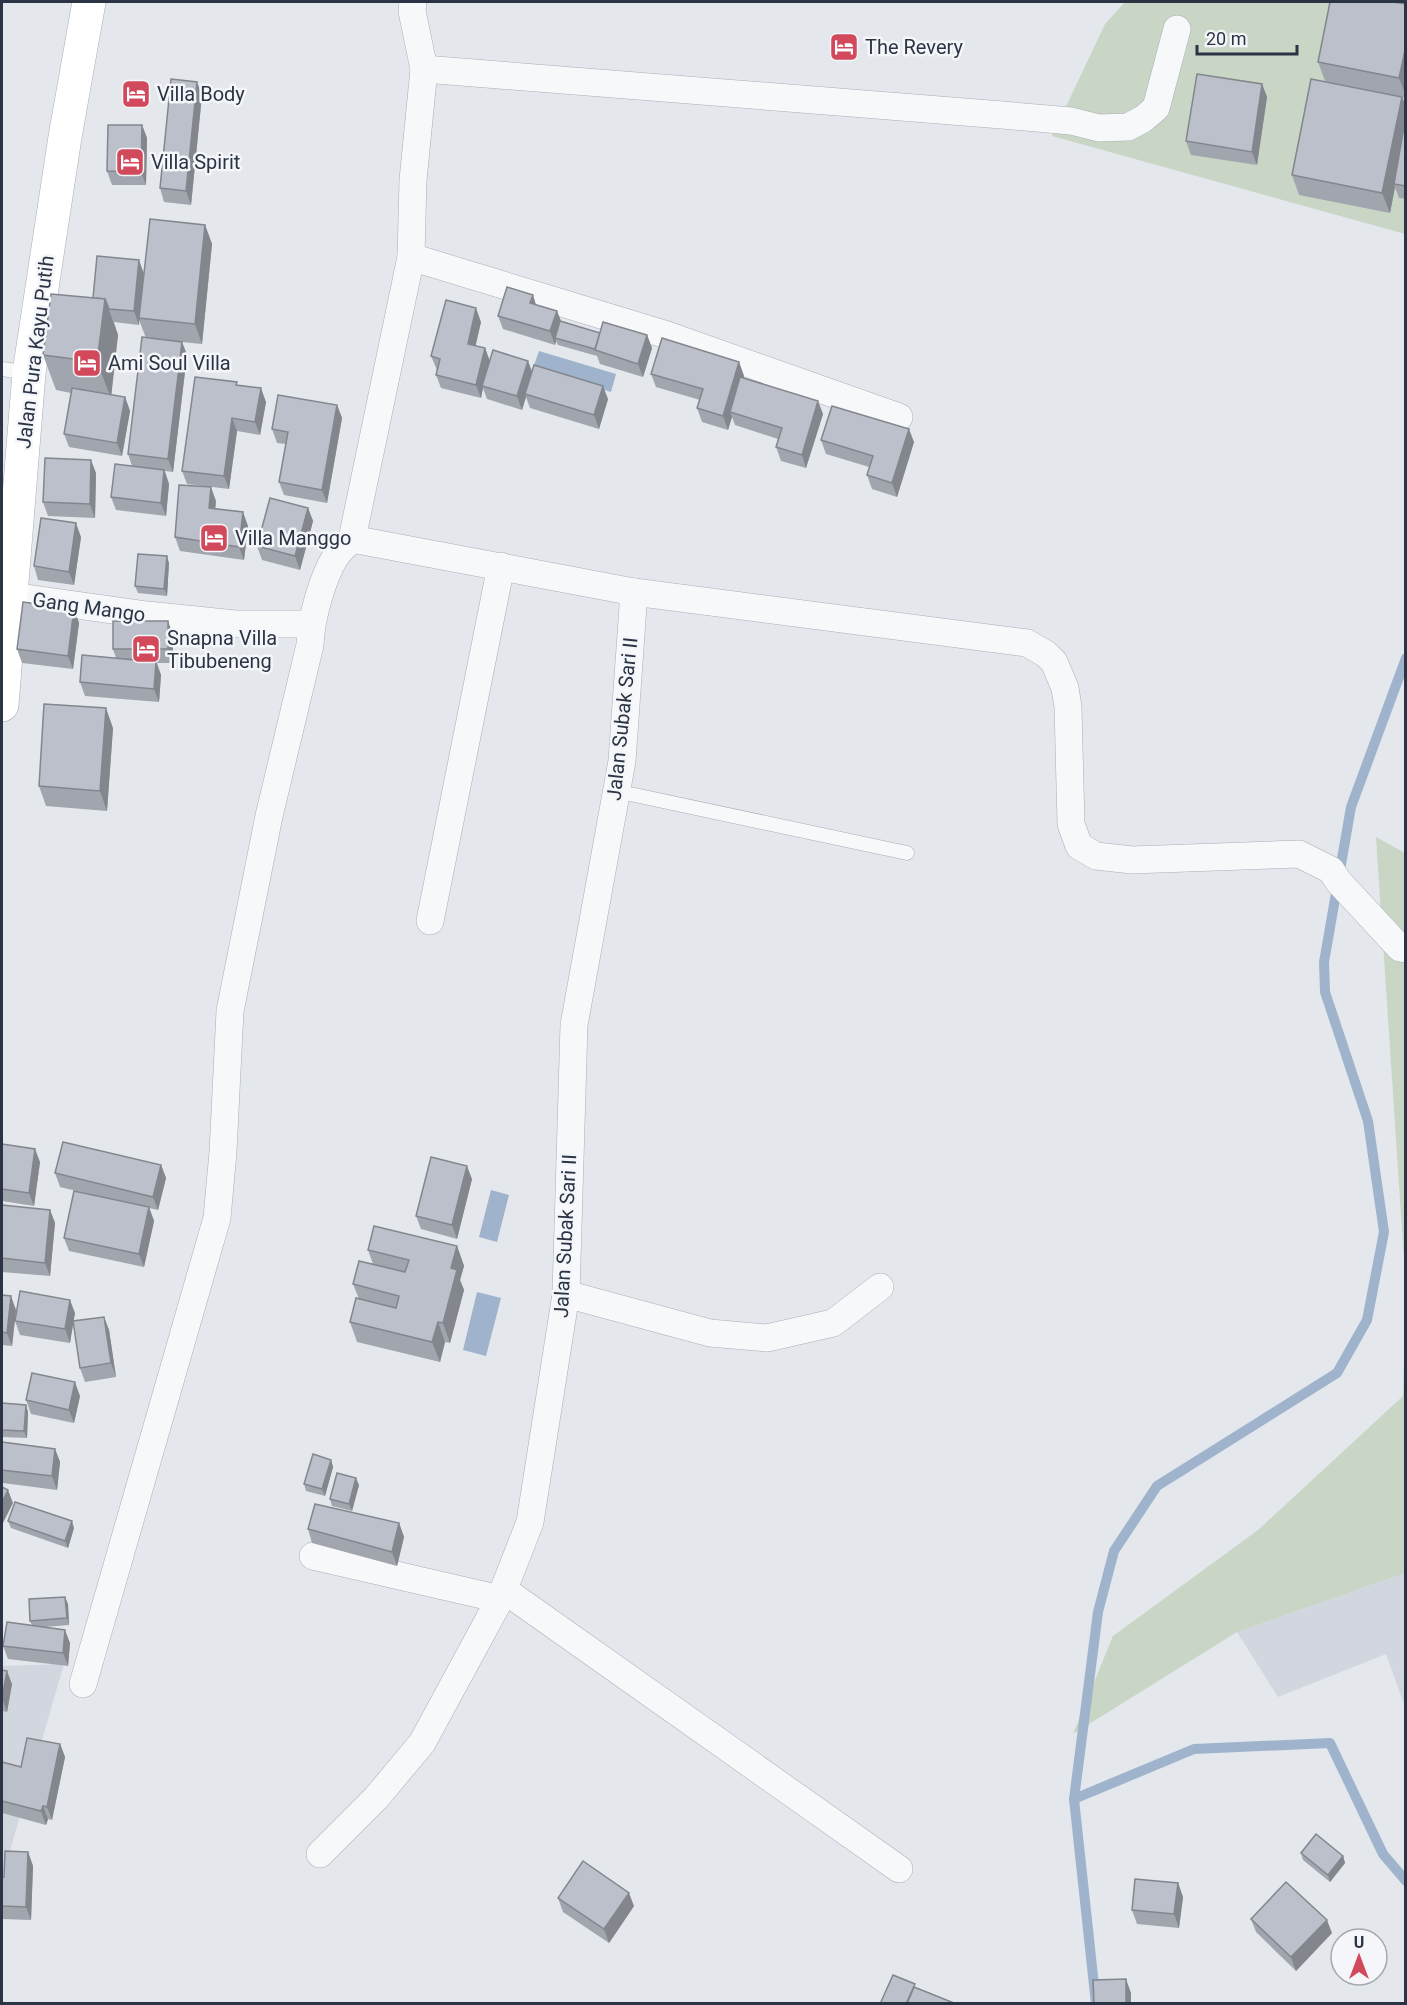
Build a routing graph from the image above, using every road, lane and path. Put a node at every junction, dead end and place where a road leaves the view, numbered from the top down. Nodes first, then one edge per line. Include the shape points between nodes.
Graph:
1 (89, 2) edge
2 (413, 2) edge
3 (1177, 29) dead end
4 (424, 69) junction
5 (411, 257) junction
6 (15, 371) edge
7 (899, 417) dead end
8 (352, 539) junction
9 (501, 566) junction
10 (634, 592) junction
11 (7, 596) edge
12 (311, 624) junction
13 (2, 705) edge
14 (616, 791) junction
15 (907, 853) dead end
16 (430, 921) dead end
17 (1396, 942) edge
18 (880, 1287) dead end
19 (566, 1294) junction
20 (313, 1556) dead end
21 (502, 1594) junction
22 (83, 1684) dead end
23 (320, 1854) dead end
24 (899, 1869) dead end

1 - 6 street, Jalan Pura Kayu Putih via 65,137
2 - 4 street
3 - 4 street via 1156,108 1128,127 1099,128 1071,121
4 - 5 street via 413,180
5 - 7 street via 667,335
5 - 8 street
6 - 11 street, Jalan Pura Kayu Putih
8 - 9 street
8 - 12 street via 336,556
9 - 10 street
9 - 16 street
10 - 14 street, Jalan Subak Sari II via 622,761
10 - 17 street via 1027,643 1054,662 1065,688 1071,824 1079,846 1096,856 1132,860 1299,854 1331,870
11 - 12 street, Gang Mango via 236,624
11 - 13 street, Jalan Pura Kayu Putih
12 - 22 street via 310,645 269,816 231,1011 217,1218
14 - 15 lane
14 - 19 street, Jalan Subak Sari II via 574,1025
18 - 19 street via 833,1323 767,1338 710,1333
19 - 21 street, Jalan Subak Sari II via 530,1522
20 - 21 street
21 - 23 street, Jalan Subak Sari II via 423,1743
21 - 24 street

